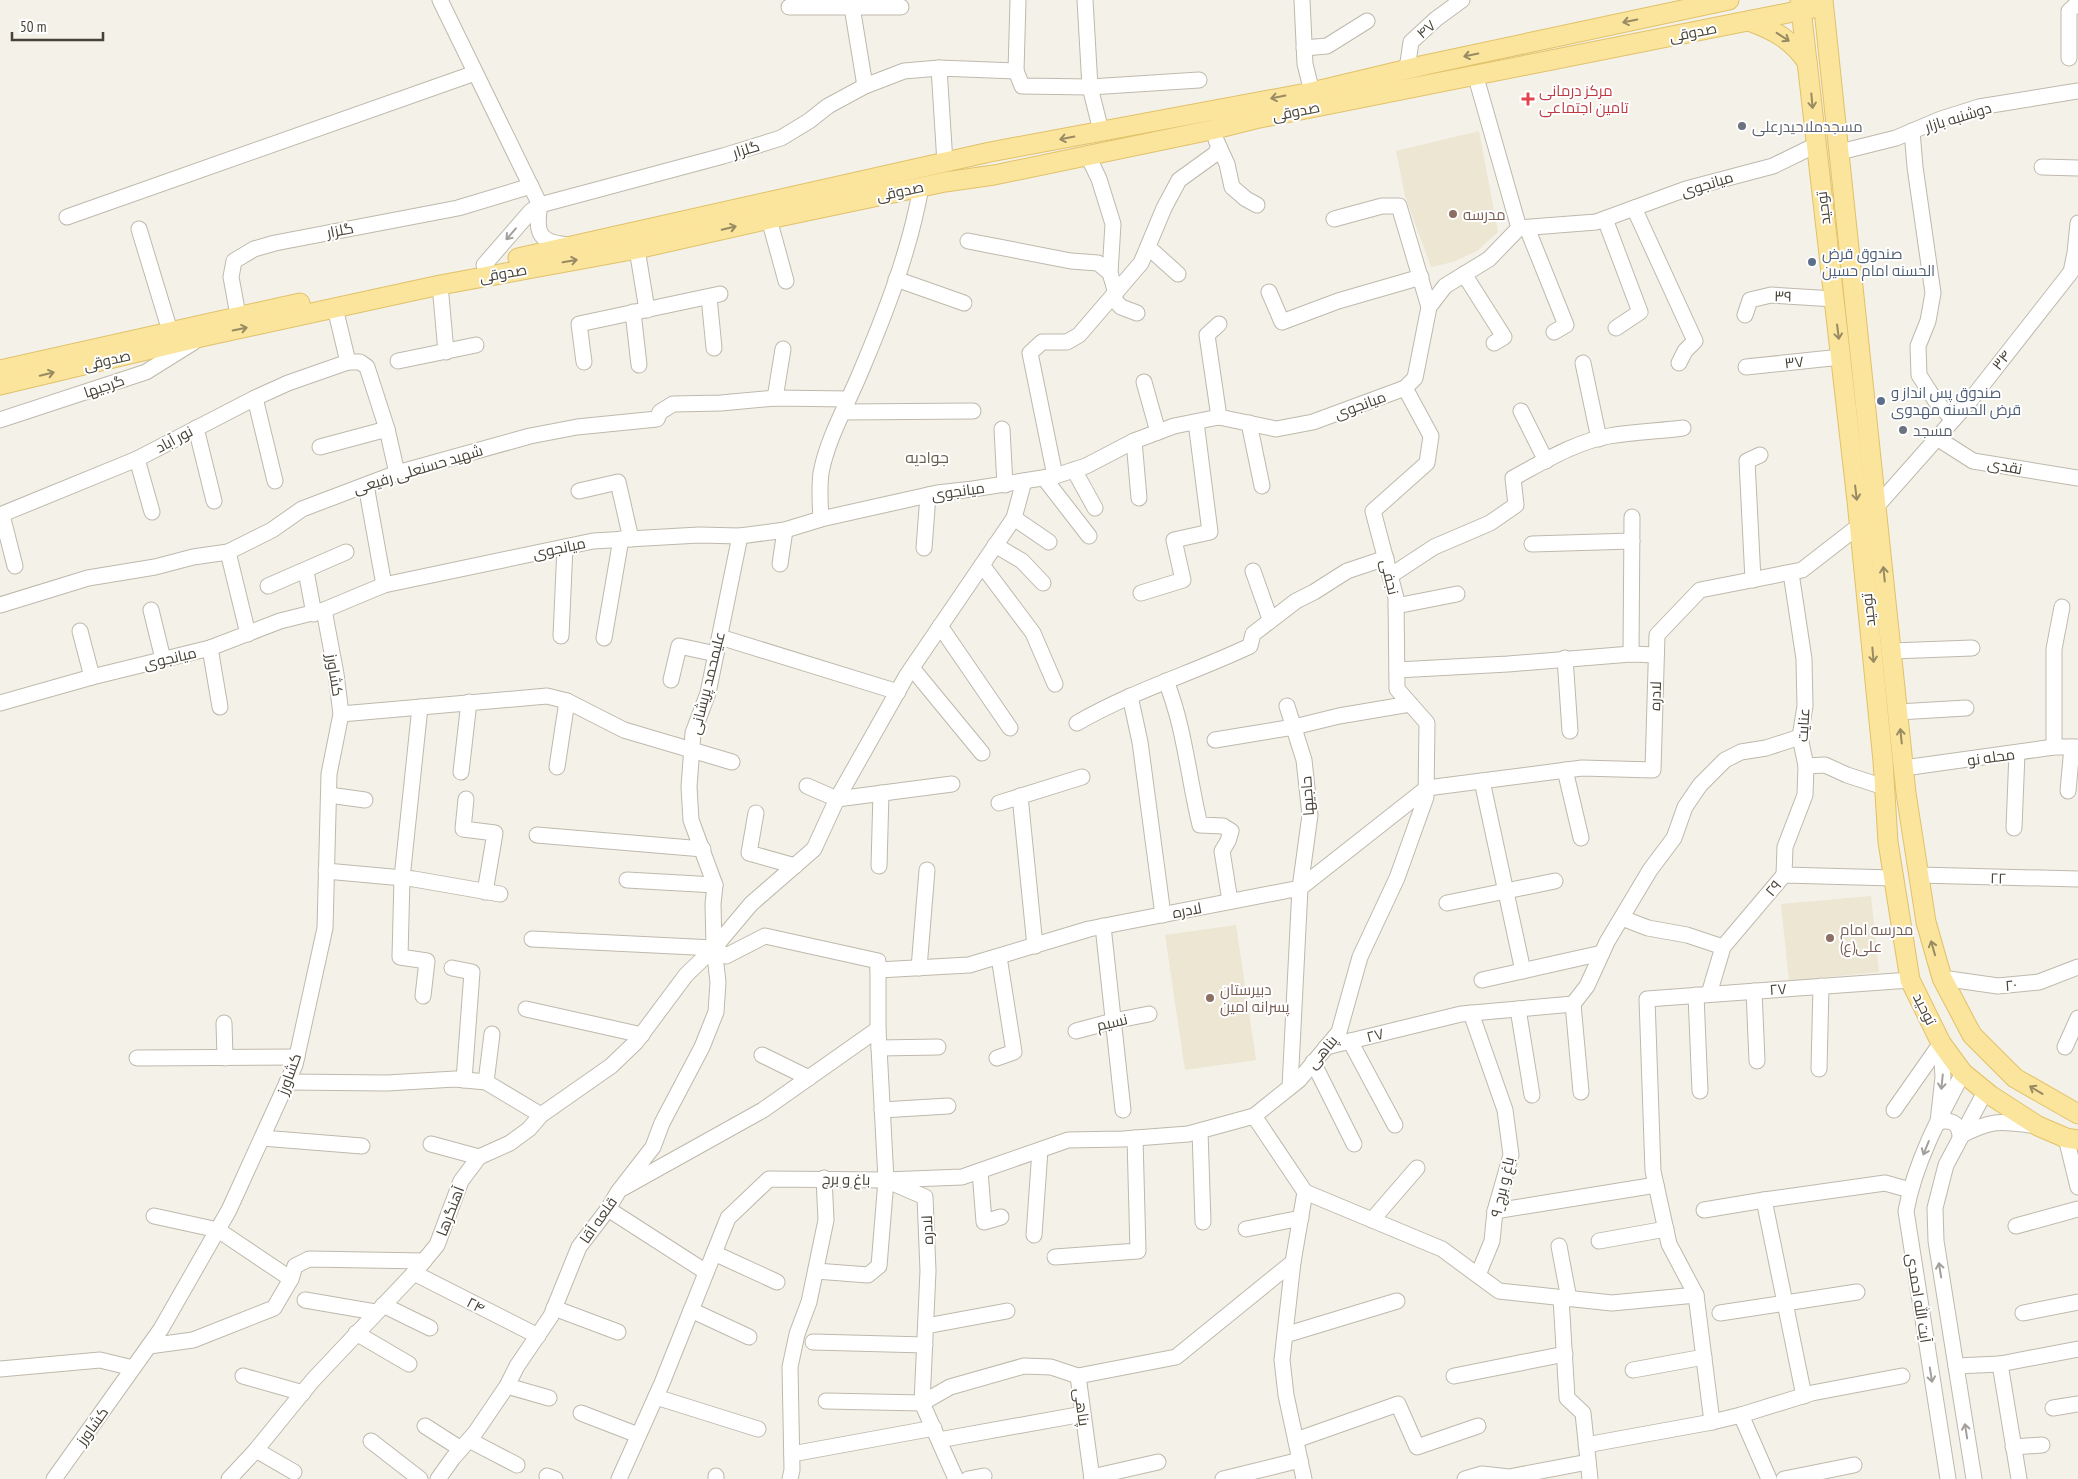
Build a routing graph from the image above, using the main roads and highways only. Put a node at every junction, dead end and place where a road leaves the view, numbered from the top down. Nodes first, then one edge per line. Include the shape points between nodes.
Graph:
1 (1729, 0) edge
2 (1823, 3) edge
3 (1801, 5) edge
4 (1658, 15) junction
5 (1749, 21) junction
6 (1661, 38) junction
7 (1808, 64) junction
8 (945, 163) junction
9 (920, 168) junction
10 (945, 182) junction
11 (922, 187) junction
12 (0, 370) edge
13 (0, 385) edge
14 (1887, 607) junction
15 (1868, 609) junction
16 (2078, 1114) edge
17 (2072, 1139) edge

1 - 4 main road, صدوقی
2 - 3 main road, صدوقی
14 -> 2 main road, توحید
3 - 5 main road, صدوقی
3 - 7 main road, توحید
4 - 6 main road
4 -> 8 main road, صدوقی via 1407,68 1312,92
5 - 6 main road, صدوقی
5 -> 7 main road via 1787,38
6 - 10 main road, صدوقی via 994,175
7 -> 15 main road, توحید
8 - 9 main road, صدوقی
8 - 10 main road
9 - 11 main road
9 - 12 main road, صدوقی via 573,246 238,315
10 - 11 main road, صدوقی
13 -> 11 main road, صدوقی via 440,285 636,249
14 - 15 main road
16 -> 14 main road, توحید via 2015,1078 1972,1034 1942,978 1926,922 1919,875
15 -> 17 main road, توحید via 1893,878 1910,980 1941,1042 1963,1072 2038,1126

